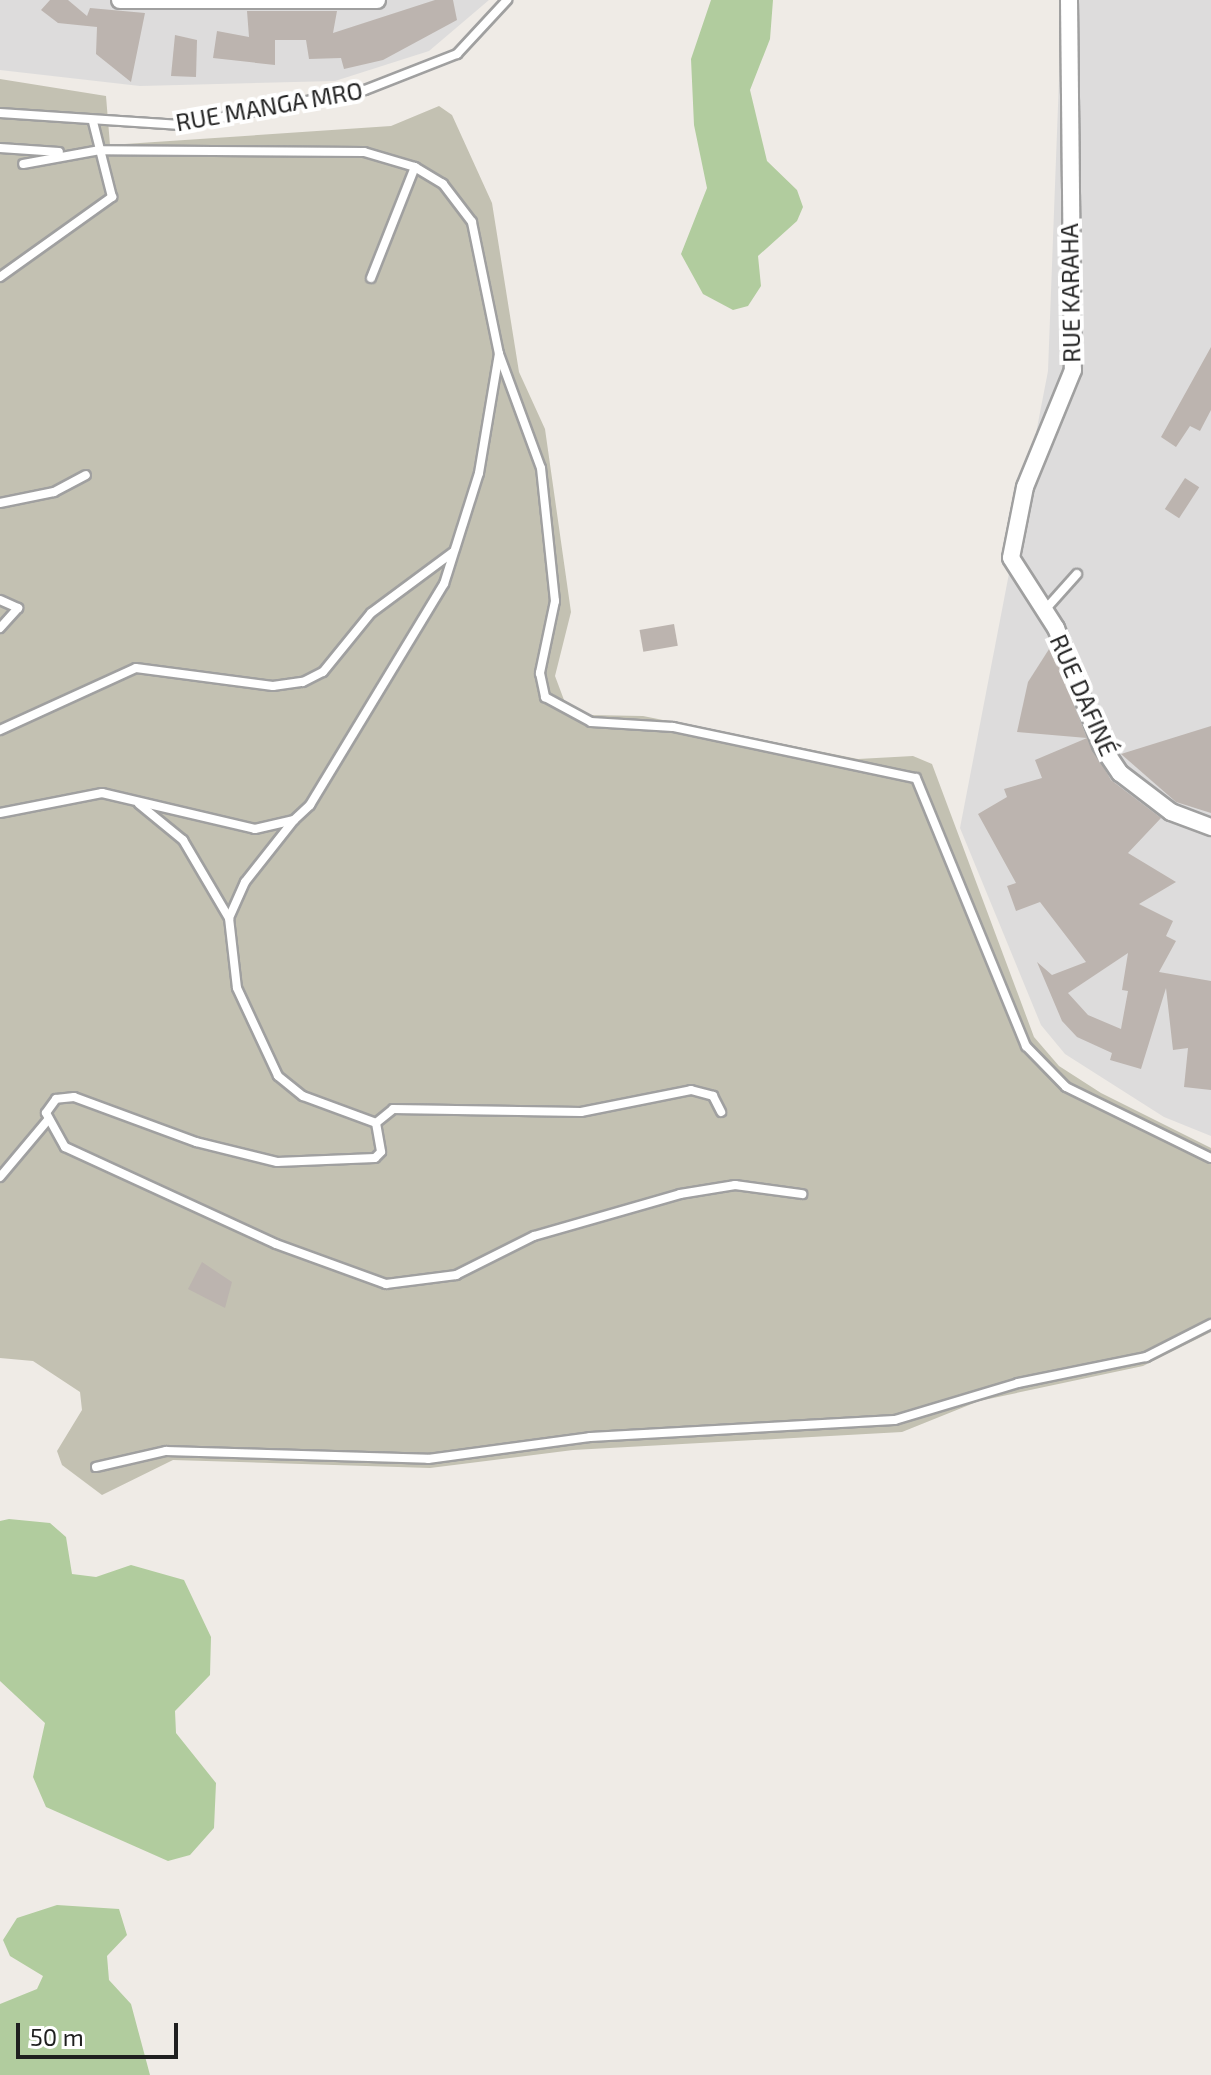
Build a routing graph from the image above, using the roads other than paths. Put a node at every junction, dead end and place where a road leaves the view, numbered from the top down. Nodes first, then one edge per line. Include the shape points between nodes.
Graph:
1 (120, 0) edge
2 (377, 0) edge
3 (507, 0) edge
4 (1069, 0) edge
5 (0, 113) edge
6 (93, 122) junction
7 (0, 148) edge
8 (100, 150) junction
9 (68, 152) junction
10 (23, 164) dead end
11 (415, 167) junction
12 (0, 277) edge
13 (371, 278) dead end
14 (499, 354) junction
15 (86, 475) dead end
16 (0, 503) edge
17 (454, 551) junction
18 (1077, 574) dead end
19 (0, 600) edge
20 (1042, 613) junction
21 (0, 628) edge
22 (0, 730) edge
23 (135, 801) junction
24 (0, 813) edge
25 (294, 820) junction
26 (1211, 827) edge
27 (229, 918) junction
28 (721, 1112) dead end
29 (47, 1121) junction
30 (376, 1123) junction
31 (1211, 1158) edge
32 (0, 1177) edge
33 (802, 1194) dead end
34 (1211, 1324) edge
35 (96, 1467) dead end

1 - 2 street
3 - 6 lane, RUE MANGA MRO via 457,54 392,82 181,125
4 - 20 street, RUE KARAHA via 1073,370 1025,487 1009,549
5 - 6 lane, RUE MANGA MRO
6 - 8 lane
7 - 9 lane
8 - 9 lane
8 - 11 lane via 364,152
8 - 12 lane via 107,205
9 - 10 lane
11 - 13 lane
11 - 14 lane via 443,184 472,222
14 - 17 lane via 479,473
14 - 31 lane via 541,468 555,601 540,673 545,697 591,722 673,727 916,778 1026,1046 1066,1087
15 - 16 lane via 54,492
17 - 22 lane via 371,613 323,672 303,682 273,686 136,668
17 - 25 lane via 432,609 325,783
18 - 20 lane, RUE DAFINÉ
19 - 21 lane via 18,608
20 - 26 street, RUE DAFINÉ via 1056,628 1101,745 1120,773 1171,812
23 - 24 lane via 72,795
23 - 25 lane via 225,826 255,829
23 - 27 lane via 183,840
25 - 27 lane via 245,882
27 - 30 lane via 237,988 267,1060 303,1096
28 - 30 lane via 713,1096 691,1090 581,1112 393,1109
29 - 30 lane via 56,1099 93,1099 224,1150 307,1162 375,1158 384,1142
29 - 32 lane
29 - 33 lane via 85,1159 313,1260 386,1284 456,1275 534,1236 680,1194 735,1185
34 - 35 lane via 1146,1357 1018,1383 895,1420 590,1437 428,1459 166,1451

